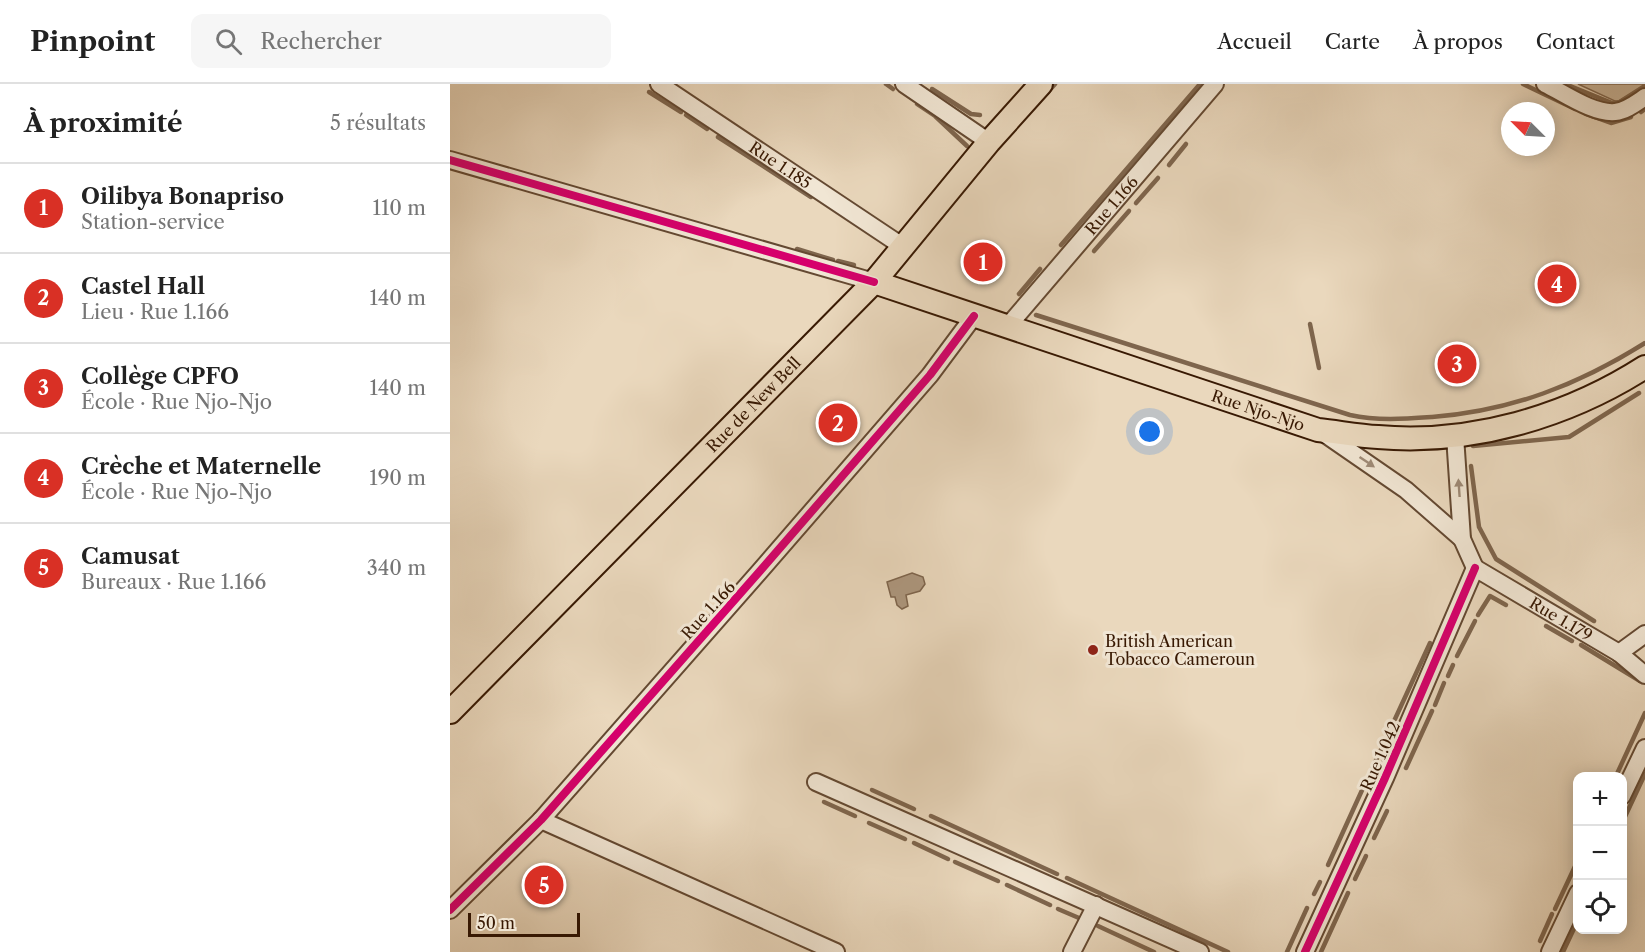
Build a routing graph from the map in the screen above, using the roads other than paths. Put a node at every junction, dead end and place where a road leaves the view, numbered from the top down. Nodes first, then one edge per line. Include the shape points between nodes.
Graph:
1 (659, 84) edge
2 (904, 84) edge
3 (1041, 84) edge
4 (1215, 84) edge
5 (1545, 84) edge
6 (1645, 97) edge
7 (989, 142) junction
8 (450, 160) edge
9 (902, 246) junction
10 (874, 282) junction
11 (974, 316) junction
12 (1008, 326) junction
13 (1645, 367) edge
14 (1318, 430) junction
15 (1455, 436) junction
16 (1462, 539) junction
17 (1475, 568) junction
18 (1645, 634) edge
19 (1619, 653) junction
20 (1645, 675) edge
21 (450, 712) edge
22 (1645, 748) edge
23 (816, 782) dead end
24 (1627, 787) edge
25 (541, 820) junction
26 (1573, 904) edge
27 (1095, 905) junction
28 (450, 910) edge
29 (836, 952) edge
30 (1072, 952) edge
31 (1200, 952) edge
32 (1305, 952) edge
33 (1550, 952) edge

1 - 9 street, Rue 1.185
2 - 7 street
3 - 7 main road, Rue de New Bell
4 - 12 street, Rue 1.166
5 - 6 street via 1601,111 1626,109
7 - 9 main road, Rue de New Bell
8 - 10 street
9 - 10 main road, Rue de New Bell
10 - 11 main road, Rue Njo-Njo
10 - 21 main road, Rue de New Bell
11 - 12 main road, Rue Njo-Njo
11 - 25 street, Rue 1.166 via 922,384
12 - 14 main road, Rue Njo-Njo
13 - 15 main road, Rue Njo-Njo via 1535,418
14 - 15 main road, Rue Njo-Njo via 1379,438
14 -> 16 street via 1406,490
16 -> 15 street
16 - 17 street
17 - 19 street, Rue 1.179
17 - 32 street, Rue 1.042 via 1386,778
18 - 19 street
19 - 20 street, Rue 1.179
22 - 24 street
23 - 27 street
25 - 28 street, Rue 1.166
25 - 29 street
26 - 33 street
27 - 30 street
27 - 31 street

